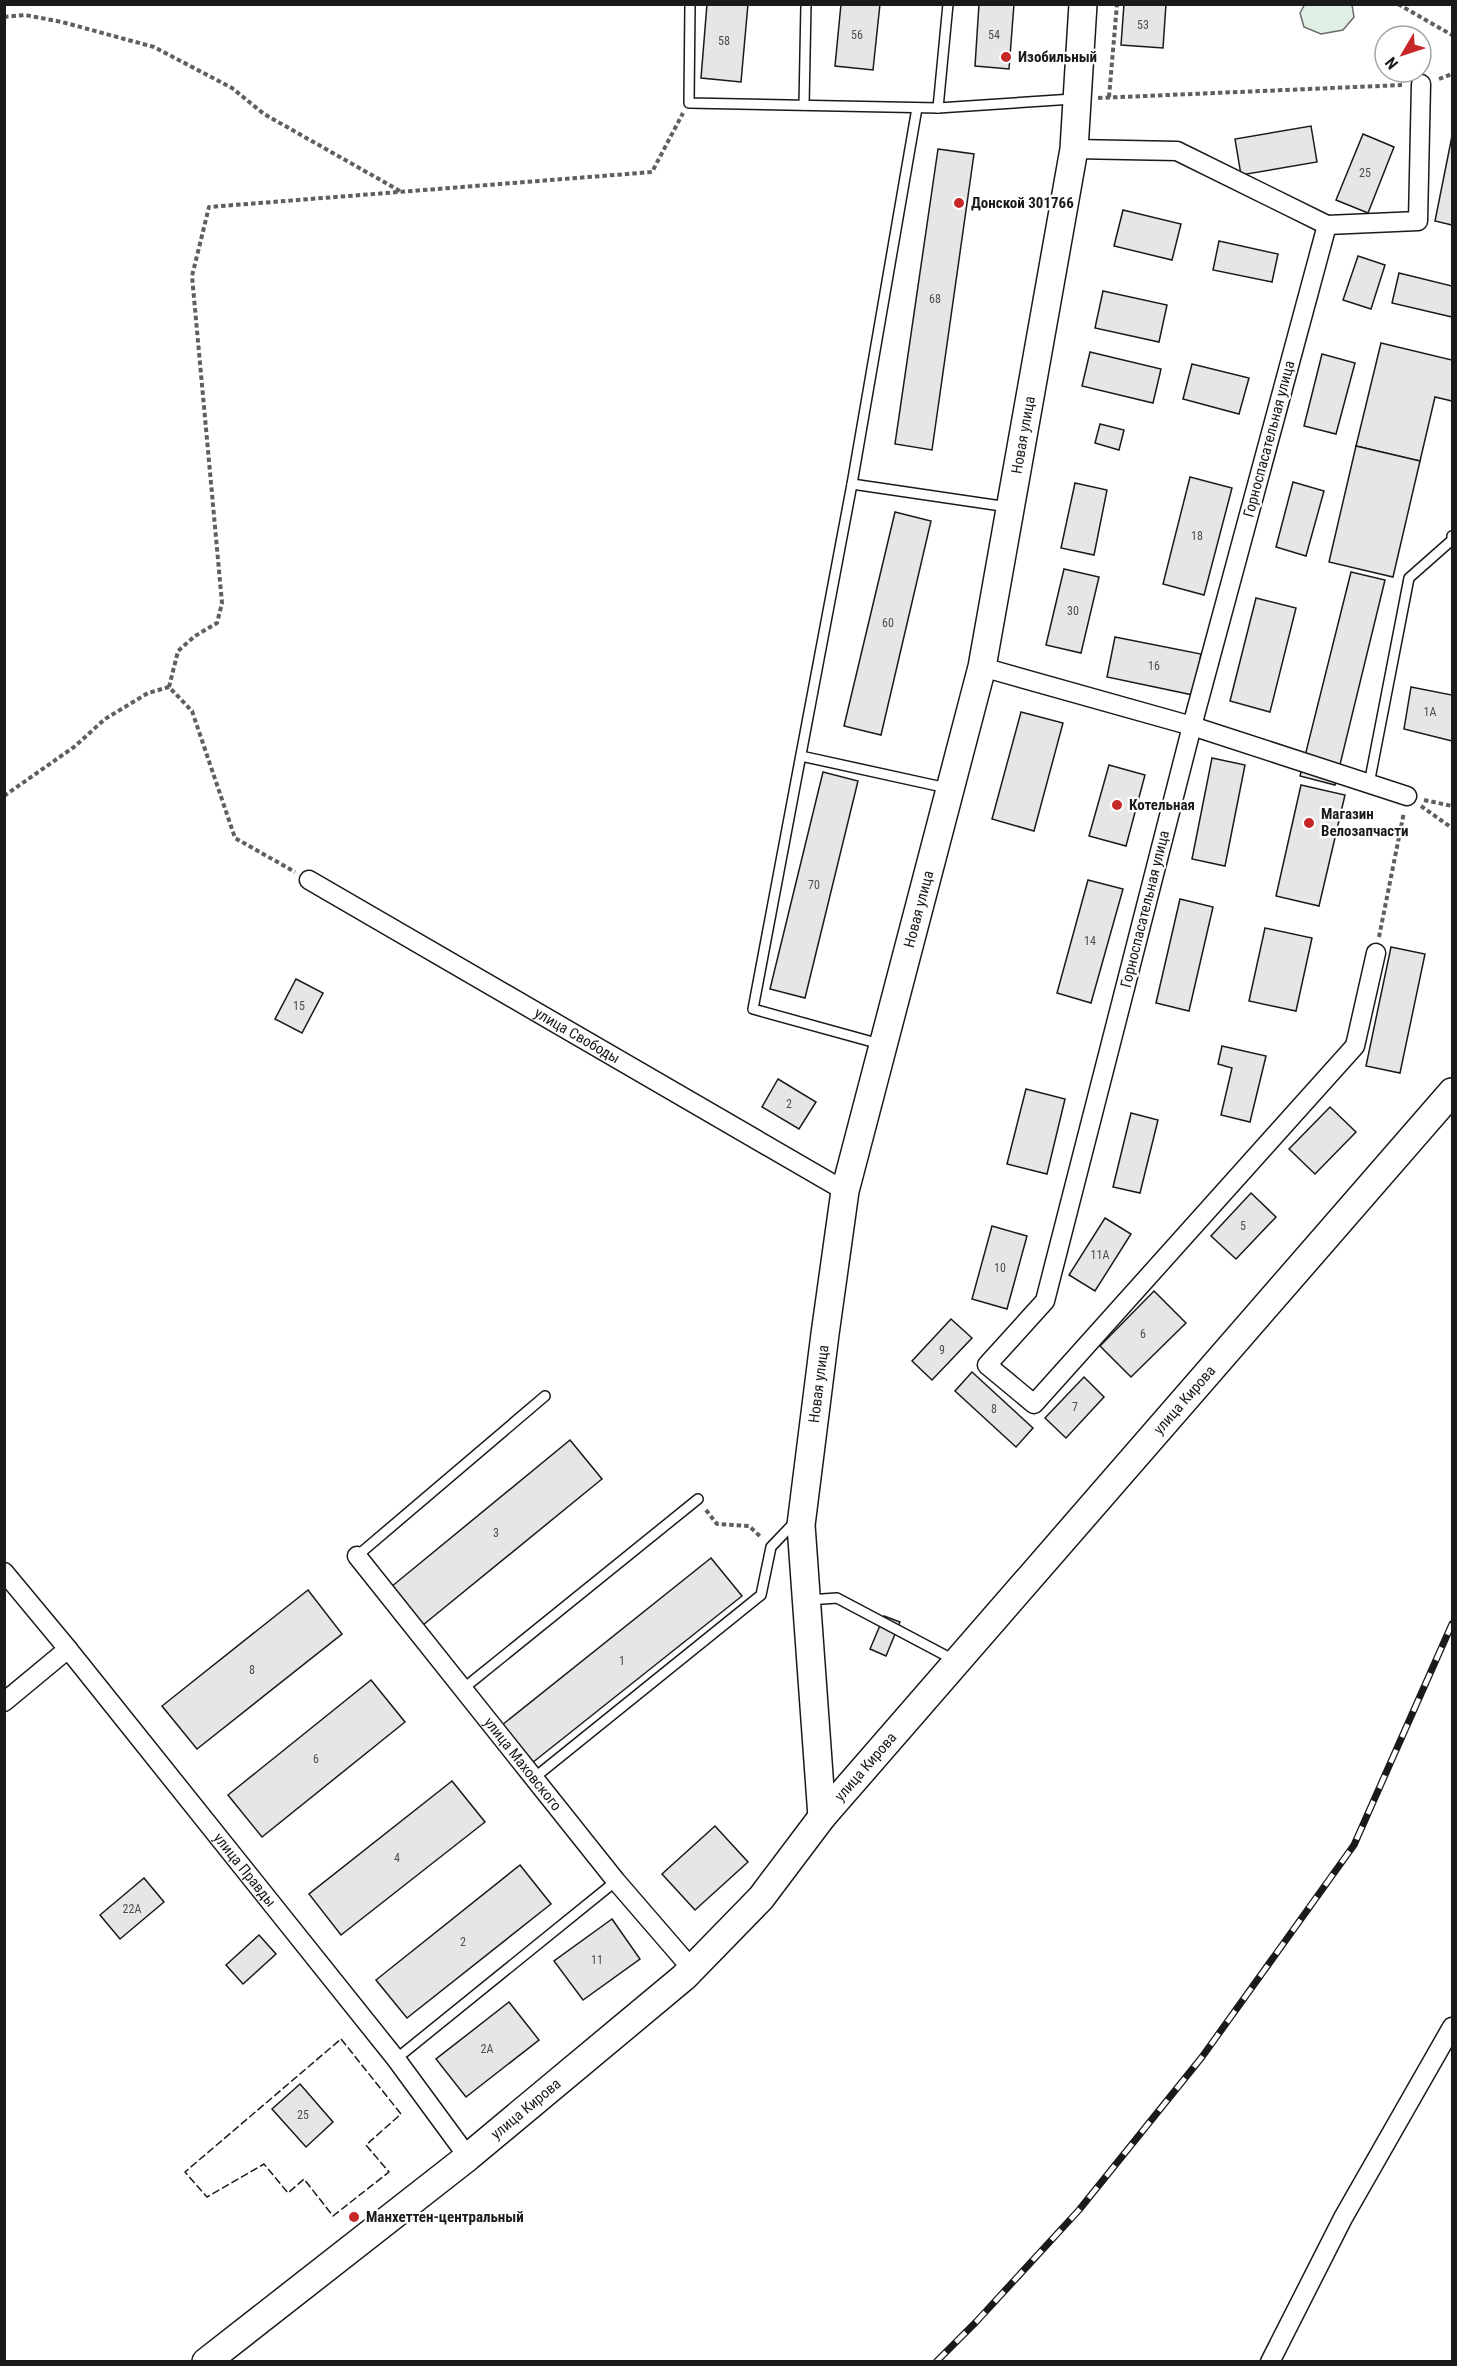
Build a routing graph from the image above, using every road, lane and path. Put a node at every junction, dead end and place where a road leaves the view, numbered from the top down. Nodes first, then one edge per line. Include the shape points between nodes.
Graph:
1 (690, 4) edge
2 (806, 4) edge
3 (948, 4) edge
4 (1083, 4) edge
5 (1117, 4) edge
6 (1398, 4) edge
7 (4, 17) edge
8 (1452, 35) edge
9 (1452, 74) edge
10 (1433, 80) edge
11 (1421, 84) joint
12 (1109, 97) junction
13 (1076, 99) junction
14 (689, 103) junction
15 (804, 105) junction
16 (917, 108) junction
17 (938, 108) junction
18 (1074, 149) junction
19 (400, 192) junction
20 (1327, 225) junction
21 (852, 484) junction
22 (1010, 508) junction
23 (1452, 536) edge
24 (982, 667) junction
25 (169, 687) junction
26 (1192, 726) junction
27 (801, 756) junction
28 (1369, 784) junction
29 (952, 789) junction
30 (4, 796) edge
31 (1407, 796) junction
32 (1452, 806) edge
33 (1452, 828) edge
34 (309, 880) joint
35 (1376, 953) joint
36 (884, 1045) junction
37 (1452, 1092) edge
38 (845, 1191) junction
39 (545, 1396) dead end
40 (698, 1499) joint
41 (801, 1525) junction
42 (771, 1546) junction
43 (357, 1556) joint
44 (4, 1572) edge
45 (807, 1600) junction
46 (68, 1649) junction
47 (958, 1662) junction
48 (464, 1688) junction
49 (4, 1702) edge
50 (534, 1778) junction
51 (822, 1817) junction
52 (616, 1881) junction
53 (692, 1969) junction
54 (1452, 2027) edge
55 (396, 2059) junction
56 (468, 2157) junction
57 (206, 2361) edge
58 (1270, 2361) edge

1 - 14 lane
2 - 15 lane
3 - 17 lane
4 - 13 main road, Новая улица
5 - 12 path
6 - 8 path
7 - 19 path via 25,15 62,22 154,47 232,88 264,114
9 - 10 path
11 - 12 path
11 - 20 street via 1418,221
12 - 13 path
13 - 17 lane
13 - 18 main road, Новая улица
14 - 15 lane
14 - 19 path via 652,172
15 - 16 lane
16 - 17 lane
16 - 21 lane
18 - 20 street via 1177,151
18 - 22 main road, Новая улица
19 - 25 path via 209,207 192,276 222,603 218,623 178,651
20 - 26 street, Горноспасательная улица
21 - 22 lane
21 - 27 lane
22 - 24 main road, Новая улица
23 - 28 lane via 1409,578
24 - 26 street
24 - 29 main road, Новая улица
25 - 30 path via 148,693 105,719 74,747
25 - 34 path via 192,711 235,838
26 - 28 street
26 - 35 street, Горноспасательная улица via 1045,1300 987,1365 1034,1404 1355,1046
27 - 29 lane
27 - 36 lane via 753,1009
28 - 31 street
29 - 36 main road, Новая улица
31 - 32 path
31 - 33 path
31 - 35 path
34 - 38 street, улица Свободы
36 - 38 main road, Новая улица
37 - 47 main road, улица Кирова
38 - 41 main road, Новая улица
39 - 43 lane
40 - 42 path via 717,1524 749,1526
40 - 48 lane
41 - 42 lane via 792,1524
41 - 45 main road, Новая улица
42 - 50 lane via 761,1594
43 - 48 street, улица Маховского
44 - 46 street, улица Правды
45 - 47 lane via 837,1598
45 - 51 main road, Новая улица
46 - 49 street
46 - 55 street, улица Правды
47 - 51 main road, улица Кирова
48 - 50 street, улица Маховского
50 - 52 street, улица Маховского
51 - 53 main road, улица Кирова via 761,1898
52 - 53 street, улица Маховского
52 - 55 lane
53 - 56 main road, улица Кирова
54 - 58 street via 1343,2218
55 - 56 street, улица Правды
56 - 57 main road, улица Кирова

